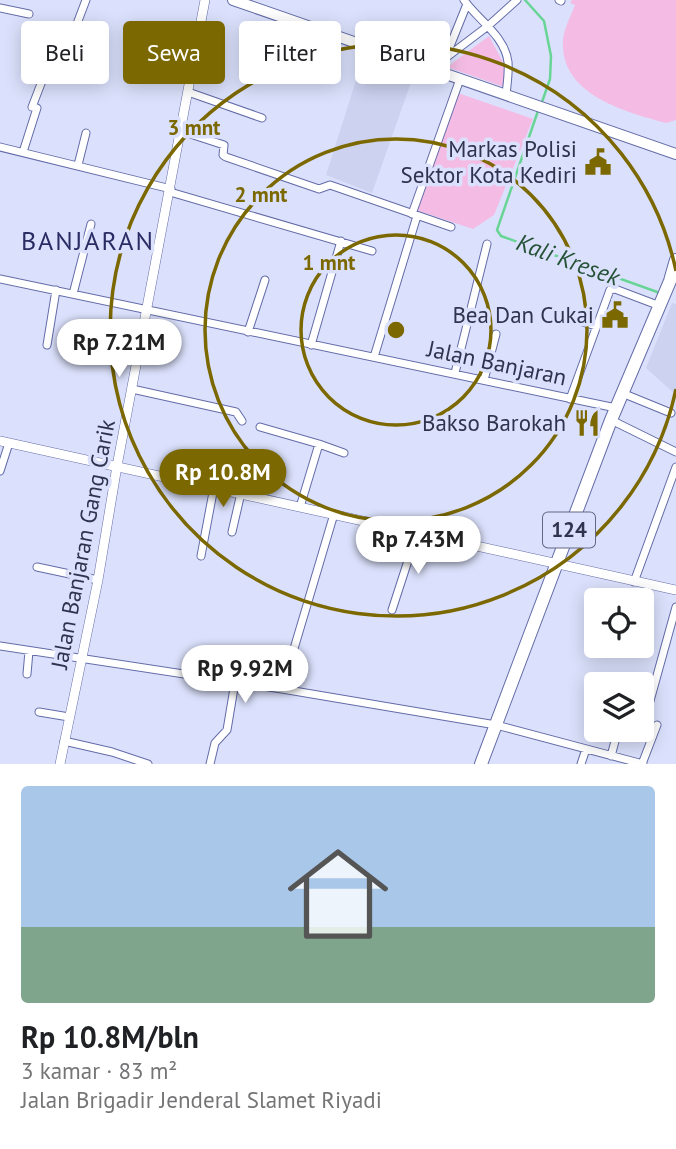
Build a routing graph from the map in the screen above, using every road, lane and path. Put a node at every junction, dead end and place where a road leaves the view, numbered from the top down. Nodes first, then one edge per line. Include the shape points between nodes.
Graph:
1 (86, 0) edge
2 (205, 0) edge
3 (233, 0) edge
4 (516, 1) edge
5 (465, 2) edge
6 (258, 4) edge
7 (0, 8) edge
8 (29, 14) dead end
9 (488, 26) junction
10 (355, 40) edge
11 (450, 45) edge
12 (450, 54) edge
13 (450, 76) edge
14 (460, 79) junction
15 (188, 92) junction
16 (506, 95) junction
17 (262, 118) dead end
18 (181, 131) junction
19 (86, 133) dead end
20 (0, 147) edge
21 (23, 152) junction
22 (676, 155) edge
23 (78, 166) junction
24 (170, 190) junction
25 (414, 215) junction
26 (91, 224) dead end
27 (451, 227) dead end
28 (341, 241) junction
29 (486, 244) dead end
30 (372, 251) dead end
31 (676, 266) edge
32 (0, 278) edge
33 (265, 280) dead end
34 (56, 290) junction
35 (73, 294) junction
36 (661, 302) junction
37 (147, 310) junction
38 (562, 316) dead end
39 (596, 326) junction
40 (248, 332) junction
41 (496, 334) dead end
42 (47, 345) dead end
43 (311, 345) junction
44 (374, 357) junction
45 (455, 373) junction
46 (484, 380) junction
47 (132, 389) junction
48 (622, 393) junction
49 (570, 399) junction
50 (671, 413) dead end
51 (614, 414) junction
52 (242, 421) dead end
53 (260, 427) dead end
54 (4, 442) edge
55 (319, 444) junction
56 (676, 452) edge
57 (344, 453) dead end
58 (117, 467) junction
59 (676, 467) edge
60 (0, 471) edge
61 (214, 487) junction
62 (241, 494) junction
63 (300, 507) junction
64 (334, 514) junction
65 (232, 531) dead end
66 (417, 533) junction
67 (201, 555) dead end
68 (556, 565) junction
69 (37, 567) dead end
70 (99, 580) junction
71 (634, 582) junction
72 (676, 590) edge
73 (676, 607) edge
74 (392, 610) dead end
75 (0, 646) edge
76 (29, 651) junction
77 (82, 659) junction
78 (27, 674) dead end
79 (234, 682) junction
80 (282, 689) junction
81 (39, 712) dead end
82 (69, 717) junction
83 (496, 726) junction
84 (64, 741) junction
85 (615, 742) edge
86 (586, 749) junction
87 (611, 755) junction
88 (60, 764) edge
89 (148, 764) edge
90 (210, 764) edge
91 (481, 764) edge
92 (581, 764) edge
93 (642, 764) edge

1 - 21 street via 70,42 58,37 32,107 37,108
2 - 15 street, Jalan Banjaran Gang Carik
3 - 6 main road
4 - 9 street
5 - 9 street
5 - 11 street
6 - 10 main road
7 - 8 street
9 - 12 street
9 - 16 street via 507,56
13 - 14 main road
14 - 16 main road
14 - 25 street
15 - 17 street
15 - 18 street, Jalan Banjaran Gang Carik
16 - 22 main road
18 - 24 street, Jalan Banjaran Gang Carik
18 - 25 street via 223,145 226,158 319,189 330,185
19 - 23 street
20 - 21 street
21 - 23 street
23 - 24 street
24 - 28 street
24 - 37 street, Jalan Banjaran Gang Carik
25 - 27 street
25 - 44 street
26 - 35 street
28 - 30 street
28 - 43 street
29 - 45 street
31 - 36 main road, 124
32 - 34 street, Jalan Banjaran
33 - 40 street
34 - 35 street, Jalan Banjaran
34 - 42 street
35 - 37 street, Jalan Banjaran
36 - 39 street via 612,289
36 - 48 main road, 124
37 - 40 street, Jalan Banjaran
37 - 47 street, Jalan Banjaran Gang Carik
38 - 39 street
39 - 49 street
40 - 43 street, Jalan Banjaran
41 - 46 street
43 - 44 street, Jalan Banjaran
44 - 45 street, Jalan Banjaran
45 - 46 street, Jalan Banjaran
46 - 49 street, Jalan Banjaran
47 - 52 street via 236,412
47 - 58 street, Jalan Banjaran Gang Carik
48 - 50 street
48 - 51 main road, 124
49 - 51 street, Jalan Banjaran
51 - 56 street, Jalan Banjaran
51 - 68 main road, 124
53 - 55 street
54 - 58 street
54 - 60 street
55 - 57 street
55 - 63 street
58 - 61 street
58 - 70 street, Jalan Banjaran Gang Carik
59 - 71 street
61 - 62 street
61 - 67 street
62 - 63 street
62 - 65 street
63 - 64 street
64 - 66 street
64 - 80 street
66 - 68 street
66 - 74 street
68 - 71 street
68 - 83 main road, 124
69 - 70 street
70 - 77 street, Jalan Banjaran Gang Carik
71 - 72 street
73 - 93 street via 642,728 654,729
75 - 76 street
76 - 77 street
76 - 78 street
77 - 79 street
77 - 82 street, Jalan Banjaran Gang Carik
79 - 80 street
79 - 90 street via 226,730 215,743
80 - 83 street
81 - 82 street
82 - 84 street, Jalan Banjaran Gang Carik
83 - 86 street
83 - 91 main road, 124
84 - 88 street, Jalan Banjaran Gang Carik
84 - 89 street
85 - 87 street
86 - 87 street
86 - 92 street
87 - 93 street

